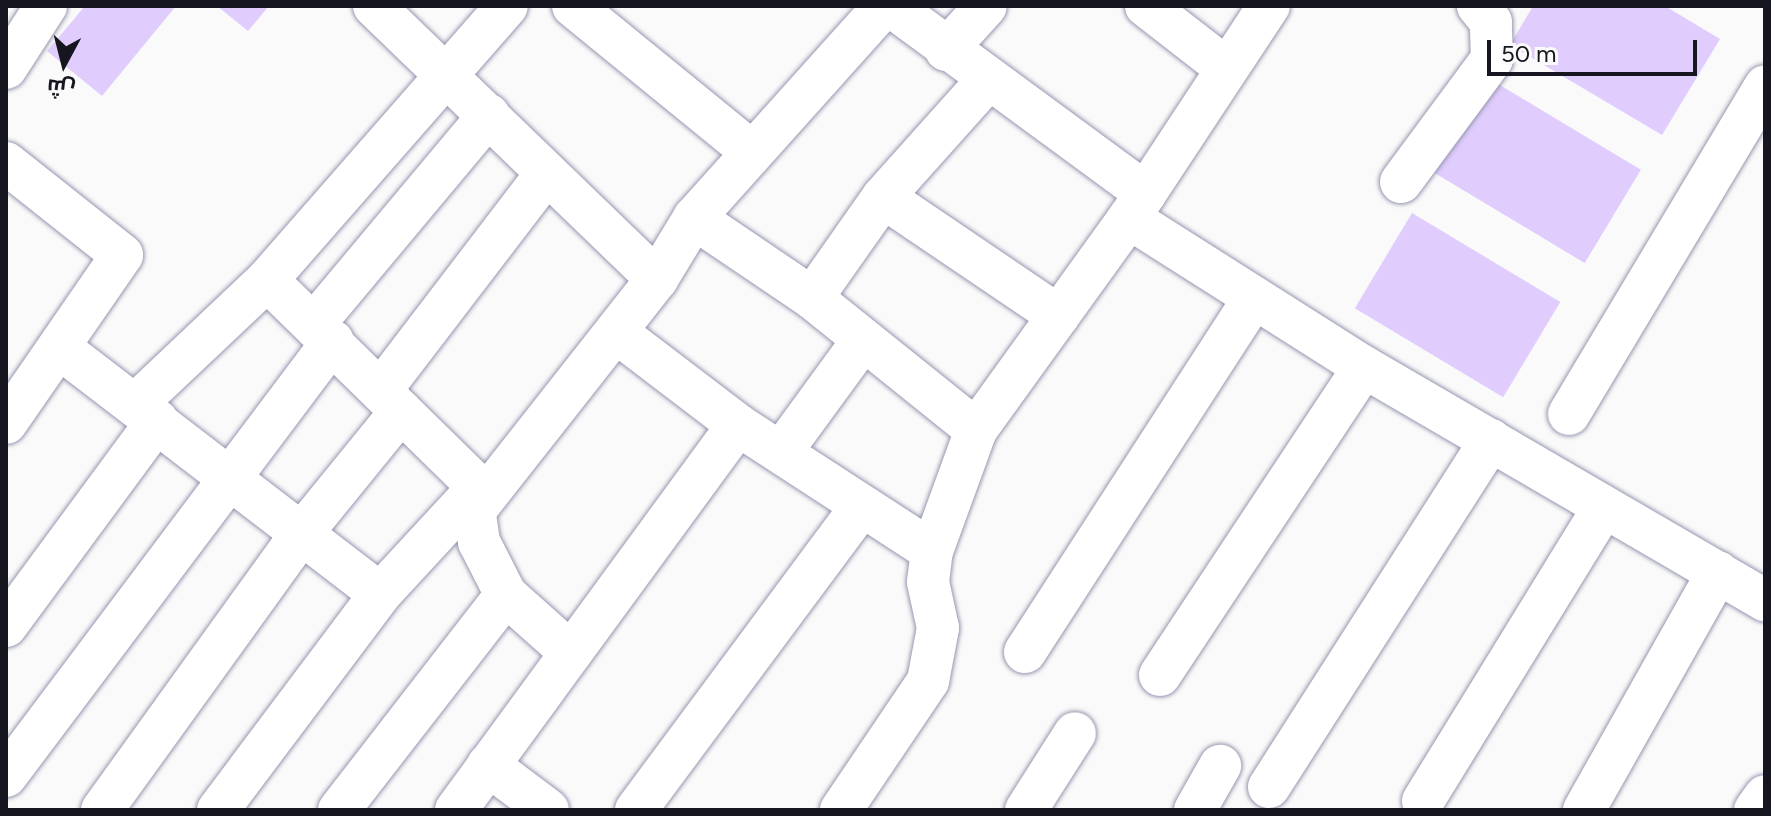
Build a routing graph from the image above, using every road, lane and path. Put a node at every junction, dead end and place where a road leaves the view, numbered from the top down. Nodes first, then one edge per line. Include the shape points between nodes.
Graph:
1 (46, 6) edge
2 (374, 6) edge
3 (507, 6) edge
4 (573, 6) edge
5 (884, 6) edge
6 (891, 6) edge
7 (986, 6) edge
8 (1146, 6) edge
9 (1269, 6) edge
10 (1478, 6) edge
11 (946, 50) junction
12 (6, 68) edge
13 (1226, 68) junction
14 (450, 78) junction
15 (986, 82) junction
16 (1765, 86) edge
17 (489, 115) junction
18 (752, 152) junction
19 (6, 163) edge
20 (547, 173) junction
21 (1401, 182) dead end
22 (883, 197) junction
23 (1138, 206) junction
24 (694, 218) junction
25 (657, 279) junction
26 (267, 280) junction
27 (812, 298) junction
28 (1254, 298) junction
29 (1059, 316) junction
30 (324, 332) junction
31 (616, 332) junction
32 (863, 340) junction
33 (61, 349) junction
34 (1364, 367) junction
35 (391, 400) junction
36 (147, 412) junction
37 (1569, 414) dead end
38 (6, 423) edge
39 (738, 425) junction
40 (976, 430) junction
41 (1491, 440) junction
42 (782, 451) junction
43 (227, 475) junction
44 (478, 497) junction
45 (860, 508) junction
46 (1603, 508) junction
47 (302, 533) junction
48 (932, 551) junction
49 (1718, 572) junction
50 (380, 594) junction
51 (506, 595) junction
52 (1765, 600) edge
53 (6, 626) edge
54 (1025, 652) dead end
55 (571, 653) junction
56 (1160, 675) dead end
57 (1075, 733) dead end
58 (488, 765) junction
59 (1220, 766) dead end
60 (6, 776) edge
61 (1269, 787) dead end
62 (1765, 796) edge
63 (1423, 801) dead end
64 (102, 810) edge
65 (218, 810) edge
66 (339, 810) edge
67 (456, 810) edge
68 (548, 810) edge
69 (636, 810) edge
70 (841, 810) edge
71 (1026, 810) edge
72 (1195, 810) edge
73 (1584, 810) edge
74 (1755, 810) edge

1 - 12 street
2 - 14 street
3 - 14 street
4 - 18 street
5 - 18 street
6 - 11 street
7 - 11 street
8 - 13 street
9 - 13 street
10 - 21 street via 1493,31 1492,59
11 - 15 street
13 - 23 street
14 - 17 street
14 - 26 street
15 - 22 street
15 - 23 street
16 - 37 street
17 - 20 street
17 - 30 street
18 - 24 street
19 - 33 street via 122,255
20 - 25 street
20 - 35 street
22 - 27 street
22 - 29 street
23 - 28 street
23 - 29 street
24 - 25 street
24 - 27 street
25 - 31 street
26 - 30 street
26 - 36 street
27 - 32 street
28 - 34 street
28 - 54 street
29 - 40 street
30 - 35 street
30 - 43 street
31 - 39 street
31 - 44 street
32 - 40 street
32 - 42 street
33 - 36 street
33 - 38 street
34 - 41 street
34 - 56 street
35 - 44 street
35 - 47 street
36 - 43 street
36 - 53 street
39 - 42 street
39 - 55 street
40 - 48 street
41 - 46 street
41 - 61 street
42 - 45 street
43 - 47 street
43 - 60 street
44 - 50 street
44 - 51 street via 479,542
45 - 48 street
45 - 69 street
46 - 49 street
46 - 63 street
47 - 50 street
47 - 64 street
48 - 70 street via 928,582 938,628 928,681
49 - 52 street
49 - 73 street
50 - 65 street
51 - 55 street
51 - 66 street
55 - 58 street
57 - 71 street
58 - 67 street
58 - 68 street
59 - 72 street
62 - 74 street

